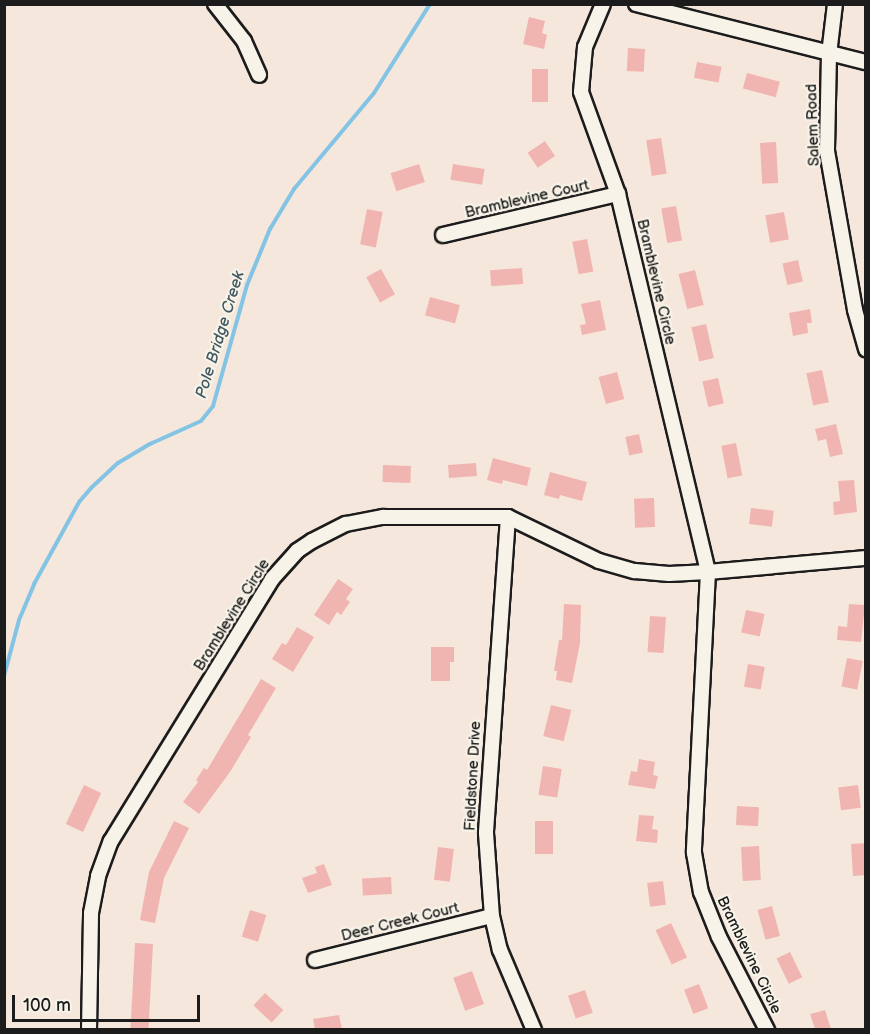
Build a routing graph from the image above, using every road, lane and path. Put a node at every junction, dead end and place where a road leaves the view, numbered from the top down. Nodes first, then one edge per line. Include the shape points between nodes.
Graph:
1 (215, 4) edge
2 (603, 4) edge
3 (636, 4) edge
4 (835, 4) edge
5 (828, 54) junction
6 (866, 62) edge
7 (260, 75) dead end
8 (618, 195) junction
9 (443, 235) dead end
10 (866, 349) edge
11 (508, 517) junction
12 (866, 558) edge
13 (708, 572) junction
14 (492, 916) junction
15 (315, 960) dead end
16 (89, 1029) edge
17 (534, 1029) edge
18 (767, 1029) edge

1 - 7 street via 244,41
2 - 8 street, Bramblevine Circle via 585,46 581,92
3 - 5 street
4 - 5 street, Salem Road
5 - 6 street
5 - 10 street, Salem Road via 827,152 855,310
8 - 9 street, Bramblevine Court
8 - 13 street, Bramblevine Circle
11 - 13 street, Bramblevine Circle via 599,561 635,571
11 - 14 street, Fieldstone Drive via 486,833
11 - 16 street, Bramblevine Circle via 382,517 346,524 312,540 272,579 126,814 104,859 90,922
12 - 13 street, Bramblevine Circle
13 - 18 street, Bramblevine Circle via 694,853 701,892 719,937
14 - 15 street, Deer Creek Court
14 - 17 street, Fieldstone Drive via 508,971

